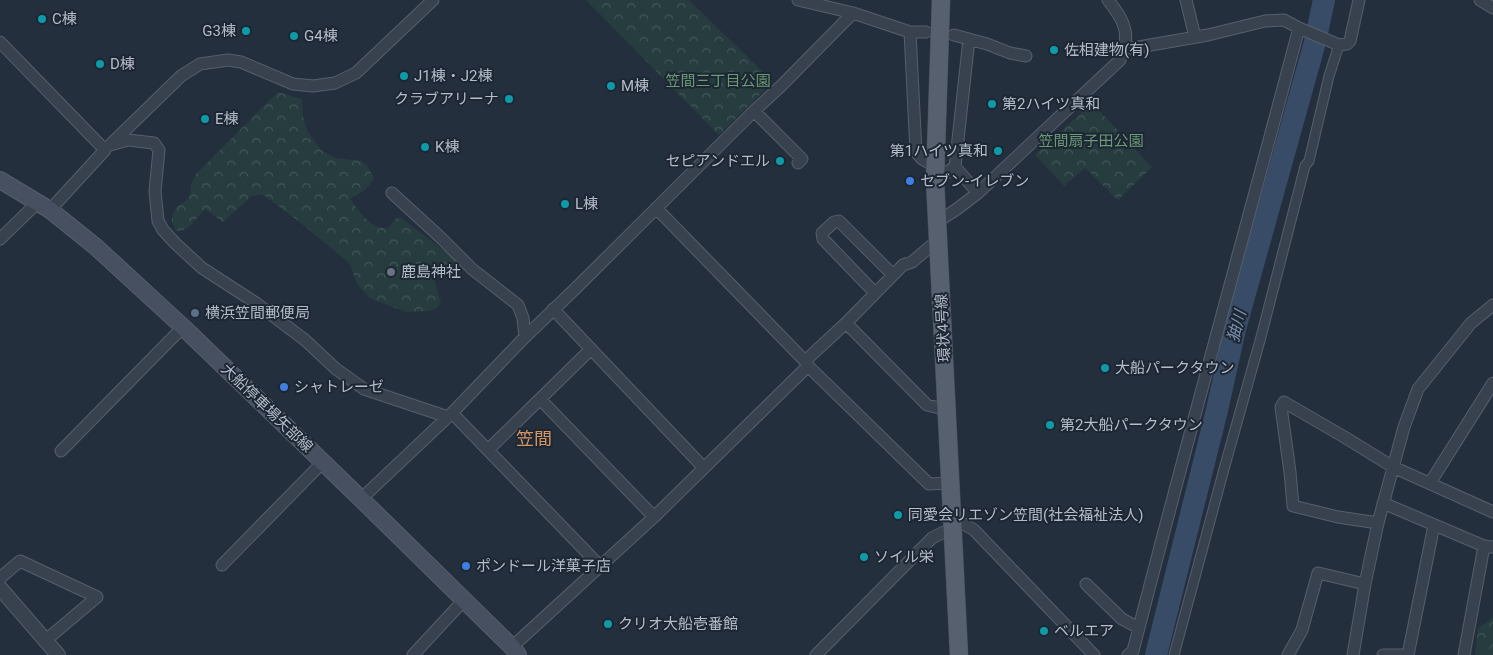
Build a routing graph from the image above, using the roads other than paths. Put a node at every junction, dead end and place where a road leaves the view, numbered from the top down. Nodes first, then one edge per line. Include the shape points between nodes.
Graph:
1 (433, 0) edge
2 (798, 0) edge
3 (941, 0) edge
4 (1108, 0) edge
5 (1186, 0) edge
6 (1359, 0) edge
7 (1480, 0) edge
8 (1493, 8) edge
9 (853, 13) junction
10 (1299, 28) junction
11 (910, 32) junction
12 (926, 32) dead end
13 (954, 35) dead end
14 (1196, 37) junction
15 (969, 39) junction
16 (0, 42) edge
17 (1339, 46) junction
18 (1124, 47) junction
19 (1026, 56) dead end
20 (754, 111) junction
21 (107, 148) junction
22 (798, 163) dead end
23 (955, 167) junction
24 (936, 174) junction
25 (0, 180) edge
26 (392, 193) dead end
27 (978, 193) junction
28 (44, 206) junction
29 (656, 208) junction
30 (938, 222) junction
31 (0, 239) edge
32 (938, 240) junction
33 (893, 275) junction
34 (875, 293) junction
35 (1493, 306) edge
36 (553, 309) junction
37 (846, 323) junction
38 (183, 327) junction
39 (524, 337) junction
40 (591, 349) junction
41 (807, 363) junction
42 (1493, 383) edge
43 (540, 399) junction
44 (948, 410) junction
45 (450, 415) junction
46 (488, 450) junction
47 (60, 451) dead end
48 (323, 462) junction
49 (1393, 467) junction
50 (704, 468) junction
51 (950, 483) junction
52 (1430, 483) junction
53 (361, 498) junction
54 (1383, 504) junction
55 (1493, 512) edge
56 (654, 517) junction
57 (1378, 523) junction
58 (1434, 525) junction
59 (954, 527) junction
60 (1488, 546) edge
61 (222, 565) dead end
62 (600, 566) junction
63 (0, 578) edge
64 (1086, 584) dead end
65 (1365, 584) junction
66 (0, 588) edge
67 (464, 600) junction
68 (1139, 628) junction
69 (46, 640) junction
70 (515, 651) edge
71 (1131, 654) edge
72 (58, 655) edge
73 (414, 655) edge
74 (816, 655) edge
75 (959, 655) edge
76 (1094, 655) edge
77 (1174, 655) edge
78 (1288, 655) edge
79 (1354, 655) edge
80 (1383, 655) edge
81 (1402, 655) edge
82 (1408, 655) edge
83 (1464, 655) edge

1 - 21 street via 356,73 336,83 293,84 241,62 228,60 200,64 181,76
2 - 9 street
3 - 24 main road, 環状4号線
4 - 18 street via 1125,27 1127,38
5 - 14 street
6 - 17 street via 1350,41
7 - 8 street
9 - 11 street
9 - 20 street
10 - 14 street via 1284,20 1265,21
10 - 17 street
10 - 68 street
11 - 12 street
11 - 24 street via 916,152
13 - 15 street
14 - 18 street
15 - 19 street
15 - 23 street
16 - 21 street
17 - 77 street
18 - 27 street via 1120,60
20 - 22 street via 802,158
20 - 29 street
21 - 28 street
21 - 45 street via 128,140 154,143 159,150 155,191 158,221 176,244 202,268 297,333 336,369 364,389
23 - 24 street
23 - 27 street
24 - 30 main road, 環状4号線
25 - 28 main road, 大船停車場矢部線
26 - 39 street via 472,269 518,305 523,318
27 - 30 street
28 - 31 street
28 - 38 main road, 大船停車場矢部線 via 96,247
29 - 36 street
29 - 41 street
30 - 32 main road, 環状4号線
32 - 33 street
32 - 44 main road, 環状4号線
33 - 34 street
33 - 34 street via 839,221 822,233 823,239
34 - 37 street
35 - 49 street via 1471,322 1418,389
36 - 39 street
36 - 40 street
37 - 41 street
37 - 44 street via 927,406
38 - 47 street
38 - 48 main road, 大船停車場矢部線
39 - 45 street
40 - 43 street
40 - 50 street
41 - 50 street
41 - 51 street via 929,484
42 - 52 street
43 - 46 street
43 - 56 street
44 - 51 main road, 環状4号線
45 - 46 street
45 - 53 street
46 - 62 street
48 - 53 main road, 大船停車場矢部線
48 - 61 street
49 - 52 street
49 - 54 street
49 - 57 street via 1284,402 1281,407 1293,506
50 - 56 street
51 - 59 main road, 環状4号線
52 - 55 street
53 - 67 main road, 大船停車場矢部線
54 - 57 street
54 - 58 street
56 - 62 street
57 - 65 street
58 - 60 street
58 - 82 street
59 - 74 street via 932,538
59 - 75 main road, 環状4号線
59 - 76 street via 964,524 974,530
60 - 83 street
62 - 70 street
63 - 69 street via 20,561 97,597
64 - 68 street via 1122,619
65 - 78 street via 1318,573 1302,630
65 - 79 street
66 - 69 street
67 - 70 main road, 大船停車場矢部線
67 - 73 street
68 - 71 street
69 - 72 street
80 - 81 street

